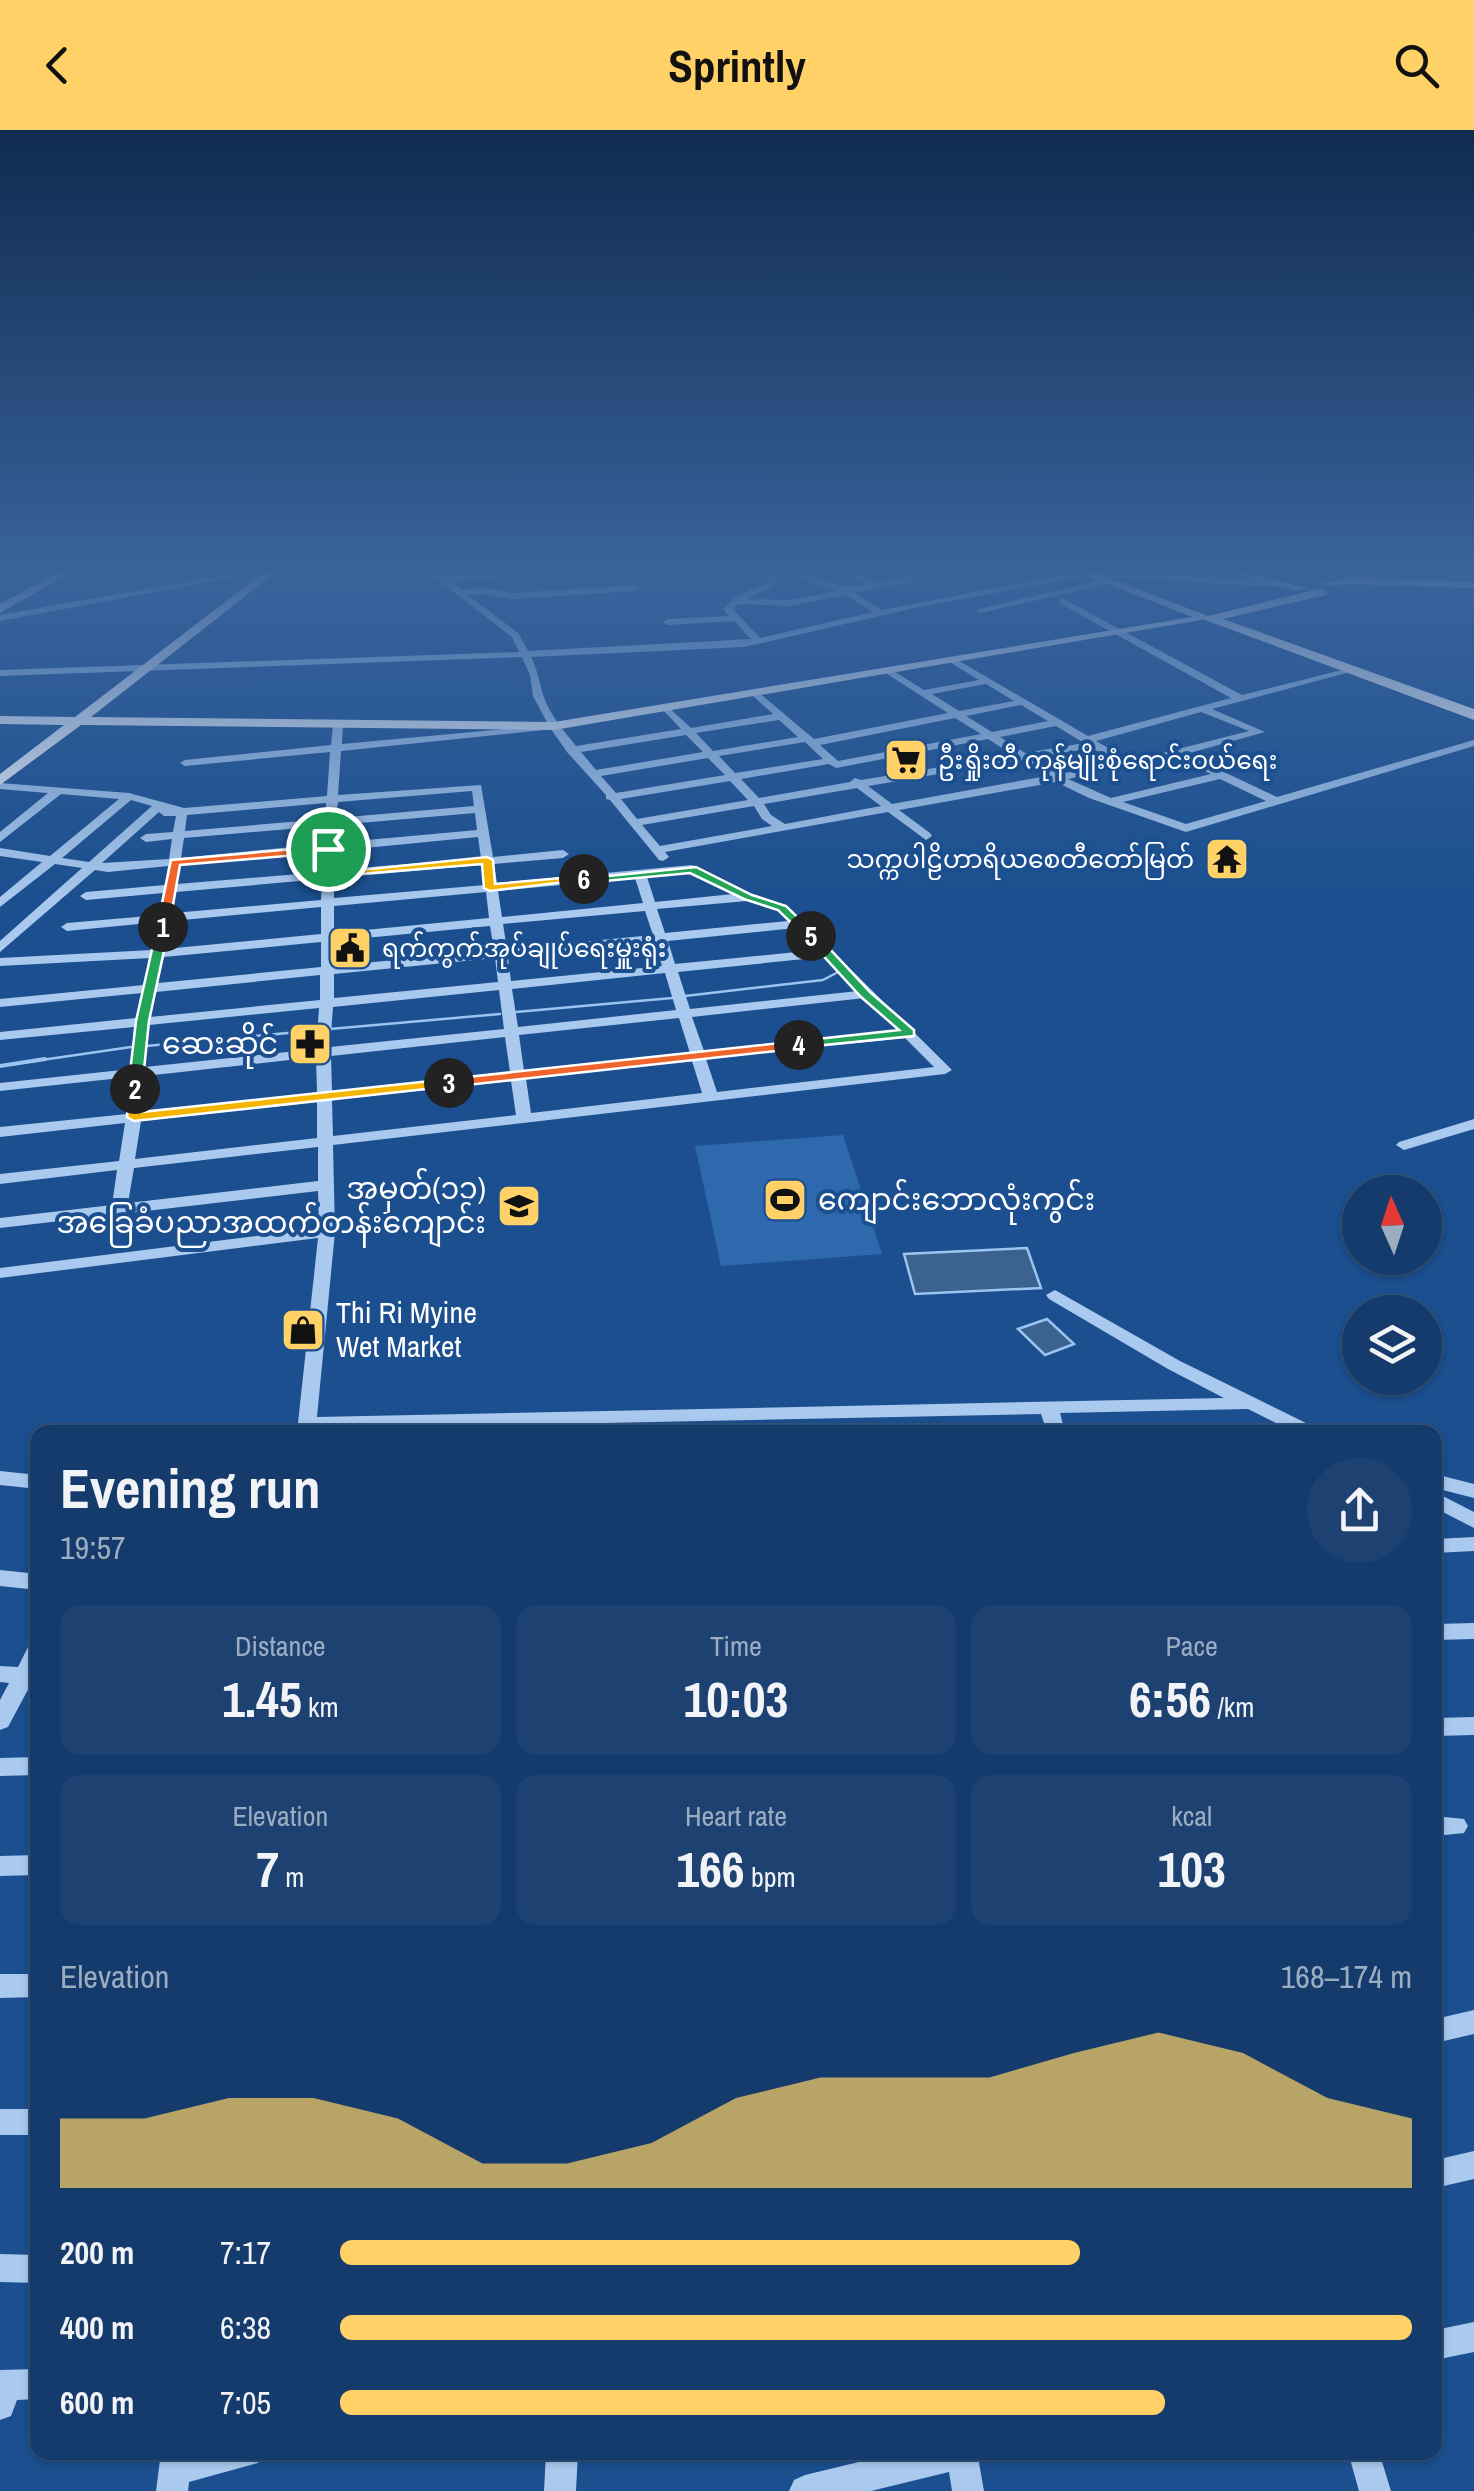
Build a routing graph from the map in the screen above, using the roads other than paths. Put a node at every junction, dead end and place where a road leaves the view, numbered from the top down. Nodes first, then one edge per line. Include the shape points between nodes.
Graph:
1 (129, 679) edge
2 (533, 679) edge
3 (846, 679) edge
4 (900, 679) edge
5 (985, 679) edge
6 (1204, 679) edge
7 (1312, 679) edge
8 (1373, 679) edge
9 (988, 681) junction
10 (922, 693) junction
11 (758, 694) junction
12 (1239, 698) junction
13 (1023, 702) junction
14 (1202, 708) junction
15 (667, 709) junction
16 (958, 715) junction
17 (1474, 715) edge
18 (782, 716) junction
19 (0, 720) edge
20 (77, 720) junction
21 (1058, 723) junction
22 (338, 725) junction
23 (554, 726) junction
24 (688, 731) junction
25 (989, 736) junction
26 (808, 740) junction
27 (1090, 742) junction
28 (1474, 743) edge
29 (335, 748) junction
30 (571, 750) junction
31 (1176, 753) junction
32 (710, 754) junction
33 (1025, 758) junction
34 (833, 763) junction
35 (185, 764) dead end
36 (1129, 765) junction
37 (591, 774) junction
38 (1221, 775) junction
39 (734, 778) junction
40 (1058, 778) junction
41 (0, 783) edge
42 (860, 786) junction
43 (59, 790) junction
44 (129, 796) junction
45 (610, 797) junction
46 (332, 799) junction
47 (1110, 802) junction
48 (1278, 802) junction
49 (758, 803) junction
50 (162, 809) junction
51 (481, 809) junction
52 (890, 810) junction
53 (182, 811) junction
54 (330, 823) junction
55 (632, 823) junction
56 (784, 829) junction
57 (484, 833) junction
58 (179, 835) junction
59 (926, 836) dead end
60 (0, 838) edge
61 (146, 838) dead end
62 (328, 849) junction
63 (658, 850) junction
64 (0, 852) edge
65 (563, 854) dead end
66 (53, 860) junction
67 (487, 860) junction
68 (175, 862) junction
69 (91, 865) junction
70 (671, 867) junction
71 (330, 873) junction
72 (646, 874) junction
73 (490, 888) junction
74 (170, 890) junction
75 (86, 896) dead end
76 (748, 897) junction
77 (0, 903) edge
78 (329, 904) junction
79 (648, 906) junction
80 (166, 918) junction
81 (494, 920) junction
82 (800, 924) junction
83 (67, 926) dead end
84 (325, 937) junction
85 (659, 939) junction
86 (0, 948) edge
87 (827, 952) junction
88 (156, 954) junction
89 (500, 955) junction
90 (0, 962) edge
91 (326, 970) junction
92 (670, 970) junction
93 (504, 985) junction
94 (150, 990) junction
95 (866, 994) junction
96 (327, 1002) junction
97 (681, 1002) junction
98 (0, 1003) edge
99 (510, 1019) junction
100 (142, 1021) junction
101 (910, 1033) junction
102 (0, 1036) edge
103 (325, 1052) junction
104 (698, 1056) junction
105 (136, 1074) junction
106 (518, 1076) junction
107 (0, 1087) edge
108 (326, 1096) junction
109 (711, 1098) junction
110 (134, 1117) junction
111 (524, 1119) junction
112 (1474, 1124) edge
113 (0, 1132) edge
114 (328, 1143) junction
115 (1404, 1145) dead end
116 (126, 1164) junction
117 (0, 1179) edge
118 (328, 1185) junction
119 (119, 1209) junction
120 (0, 1223) edge
121 (327, 1232) junction
122 (0, 1272) edge
123 (1056, 1295) dead end
124 (1253, 1403) junction
125 (1049, 1408) junction
126 (811, 1424) edge
127 (306, 1425) edge
128 (574, 1425) edge
129 (1054, 1425) edge
130 (1295, 1425) edge
131 (0, 1478) edge
132 (30, 1481) edge
133 (1442, 1483) edge
134 (1474, 1490) edge
135 (1442, 1502) edge
136 (1474, 1522) edge
137 (1474, 1544) edge
138 (1442, 1546) edge
139 (0, 1578) edge
140 (30, 1581) edge
141 (1474, 1631) edge
142 (1442, 1632) edge
143 (0, 1674) edge
144 (30, 1676) edge
145 (0, 1722) edge
146 (1474, 1726) edge
147 (1442, 1727) edge
148 (30, 1766) edge
149 (0, 1767) edge
150 (30, 1865) edge
151 (0, 1866) edge
152 (0, 1986) edge
153 (30, 1986) edge
154 (1474, 2022) edge
155 (1442, 2029) edge
156 (0, 2122) edge
157 (30, 2122) edge
158 (1474, 2165) edge
159 (1442, 2172) edge
160 (0, 2268) edge
161 (30, 2269) edge
162 (1474, 2336) edge
163 (1442, 2343) edge
164 (217, 2460) edge
165 (562, 2460) edge
166 (935, 2460) edge
167 (965, 2460) edge
168 (1365, 2460) edge
169 (175, 2471) edge
170 (560, 2491) edge
171 (804, 2491) edge
172 (968, 2491) edge
173 (1375, 2491) edge

1 - 20 main road
2 - 23 street
3 - 11 main road
4 - 10 street
5 - 9 street
6 - 12 street
7 - 12 street
8 - 17 highway
9 - 10 street
9 - 13 street
10 - 16 street
11 - 15 main road
11 - 18 street
12 - 14 street
13 - 16 street
13 - 21 street
14 - 27 street
14 - 31 street via 1260,732
15 - 23 main road
15 - 24 street
16 - 25 street
16 - 26 street
18 - 24 street
18 - 26 street
19 - 20 main road
20 - 22 main road
20 - 41 main road
21 - 25 street
21 - 27 street
22 - 23 main road
22 - 29 street
23 - 29 street
23 - 30 street
24 - 30 street
24 - 32 street
25 - 33 street
25 - 34 street
26 - 32 street
26 - 34 street
27 - 33 street
27 - 36 street
28 - 48 street
29 - 35 street
29 - 46 street
30 - 37 street
31 - 36 street
31 - 38 street
32 - 37 street
32 - 39 street
33 - 40 street
33 - 42 street
34 - 39 street
34 - 42 street
36 - 40 street
37 - 45 street
38 - 47 street
38 - 48 street
39 - 45 street
39 - 49 street
40 - 47 street
40 - 52 street
41 - 43 street
42 - 49 street
42 - 52 street
43 - 44 street
43 - 60 street
44 - 50 street
44 - 66 street
45 - 55 street
46 - 51 street via 476,786
46 - 53 street
46 - 54 street
47 - 48 street via 1186,828
49 - 55 street
49 - 56 street
50 - 53 street
50 - 69 street
51 - 54 street
51 - 57 street
52 - 56 street
52 - 59 street
53 - 58 street
54 - 58 street
54 - 62 street
55 - 63 street
56 - 63 street
57 - 62 street
57 - 67 street
58 - 61 street
58 - 68 street
62 - 68 street
62 - 71 street
63 - 70 street
64 - 66 street
65 - 67 street
66 - 69 street
66 - 77 street
67 - 71 street
67 - 73 street
68 - 69 street
68 - 74 street
69 - 86 street
70 - 72 street
70 - 76 street via 692,869
71 - 74 street
71 - 78 street
72 - 73 street
72 - 79 street
73 - 78 street
73 - 81 street
74 - 75 street
74 - 80 street
76 - 79 street
76 - 82 street via 782,908
78 - 80 street
78 - 84 street
79 - 81 street
79 - 85 street
80 - 83 street
80 - 88 street
81 - 84 street
81 - 89 street
82 - 85 street
82 - 87 street
84 - 88 street
84 - 91 street
85 - 89 street
85 - 92 street
87 - 92 street
87 - 95 street
88 - 90 street
88 - 94 street
89 - 91 street
89 - 93 street
91 - 94 street
91 - 96 street
92 - 93 street
92 - 97 street
93 - 96 street
93 - 99 street
94 - 98 street
94 - 100 street
95 - 97 street
95 - 101 street
96 - 100 street
96 - 103 street
97 - 99 street
97 - 104 street
99 - 103 street
99 - 106 street
100 - 102 street
100 - 105 street
101 - 104 street
101 - 109 street via 945,1070
103 - 105 street
103 - 108 street
104 - 106 street
104 - 109 street
105 - 107 street
105 - 110 street
106 - 108 street
106 - 111 street
108 - 110 street
108 - 114 street
109 - 111 street
110 - 113 street
110 - 116 street
111 - 114 street
112 - 115 street
114 - 116 street
114 - 118 street
116 - 117 street
116 - 119 street
118 - 119 street
118 - 121 street
119 - 120 street
121 - 122 street
121 - 127 street
123 - 124 street
124 - 125 street
124 - 130 street
125 - 126 street
125 - 129 street
126 - 128 street
131 - 132 street
133 - 134 street
135 - 136 street
137 - 138 street
139 - 140 street
141 - 142 street
143 - 144 street
144 - 145 street
146 - 147 street
148 - 149 street
150 - 151 street
152 - 153 street
154 - 155 street
156 - 157 street
158 - 159 street
160 - 161 street
162 - 163 street
164 - 169 street
165 - 170 street
166 - 171 street
167 - 172 street
168 - 173 street

